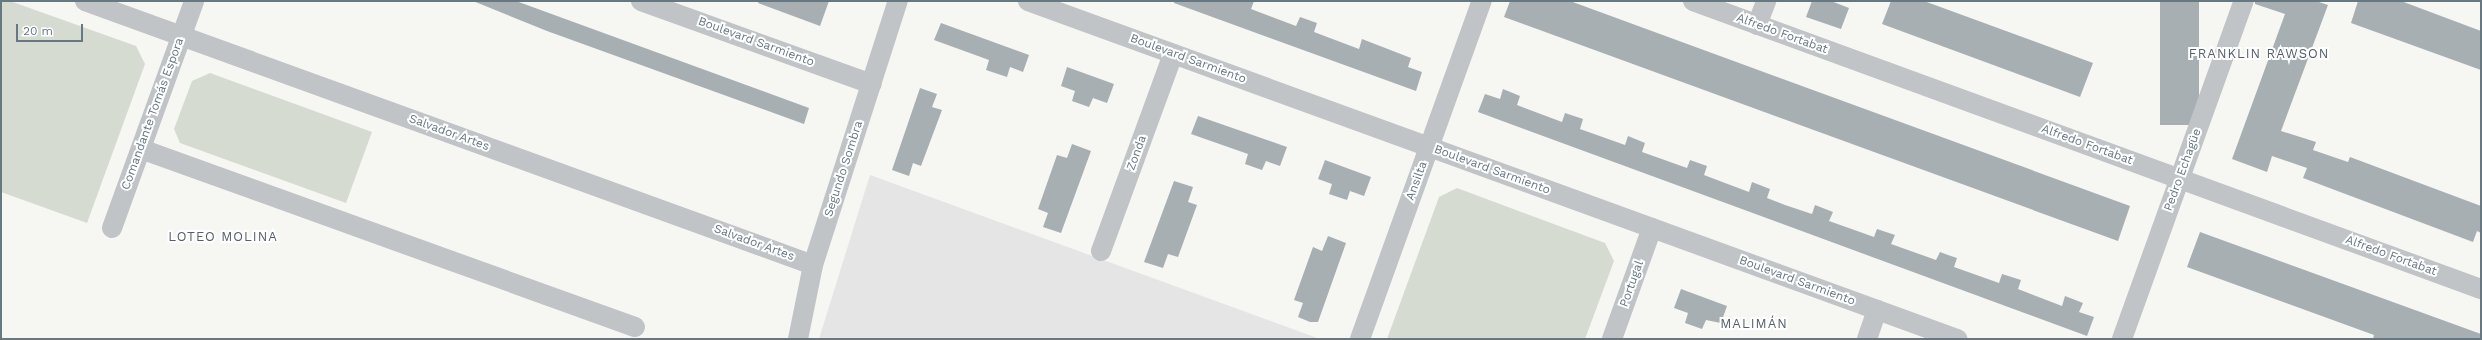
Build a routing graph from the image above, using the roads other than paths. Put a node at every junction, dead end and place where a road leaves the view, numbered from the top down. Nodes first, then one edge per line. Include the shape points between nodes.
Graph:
1 (84, 1) edge
2 (194, 1) edge
3 (641, 1) edge
4 (898, 1) edge
5 (1028, 1) edge
6 (1482, 1) edge
7 (1693, 1) edge
8 (1766, 1) edge
9 (2244, 1) edge
10 (1757, 24) junction
11 (181, 36) junction
12 (1173, 54) junction
13 (871, 84) junction
14 (1430, 147) junction
15 (141, 148) junction
16 (2180, 179) junction
17 (112, 228) dead end
18 (1652, 228) junction
19 (1101, 251) dead end
20 (813, 265) junction
21 (2481, 289) edge
22 (1877, 310) junction
23 (635, 327) dead end
24 (798, 339) edge
25 (1360, 339) edge
26 (1612, 339) edge
27 (1867, 339) edge
28 (1956, 339) edge
29 (2122, 339) edge

1 - 11 street, Salvador Artes
2 - 11 street, Comandante Tomás Espora
3 - 13 street, Boulevard Sarmiento
4 - 13 street, Segundo Sombra
5 - 12 street, Boulevard Sarmiento
6 - 14 street, Ansilta
7 - 10 street, Alfredo Fortabat
8 - 10 street
9 - 16 street, Pedro Echagüe
10 - 16 street, Alfredo Fortabat
11 - 15 street, Comandante Tomás Espora
11 - 20 street, Salvador Artes
12 - 14 street, Boulevard Sarmiento
12 - 19 street, Zonda
13 - 20 street, Segundo Sombra
14 - 18 street, Boulevard Sarmiento
14 - 25 street, Ansilta
15 - 17 street, Comandante Tomás Espora
15 - 23 street
16 - 21 street, Alfredo Fortabat
16 - 29 street, Pedro Echagüe
18 - 22 street, Boulevard Sarmiento
18 - 26 street, Portugal
20 - 24 street, Segundo Sombra
22 - 27 street
22 - 28 street, Boulevard Sarmiento

